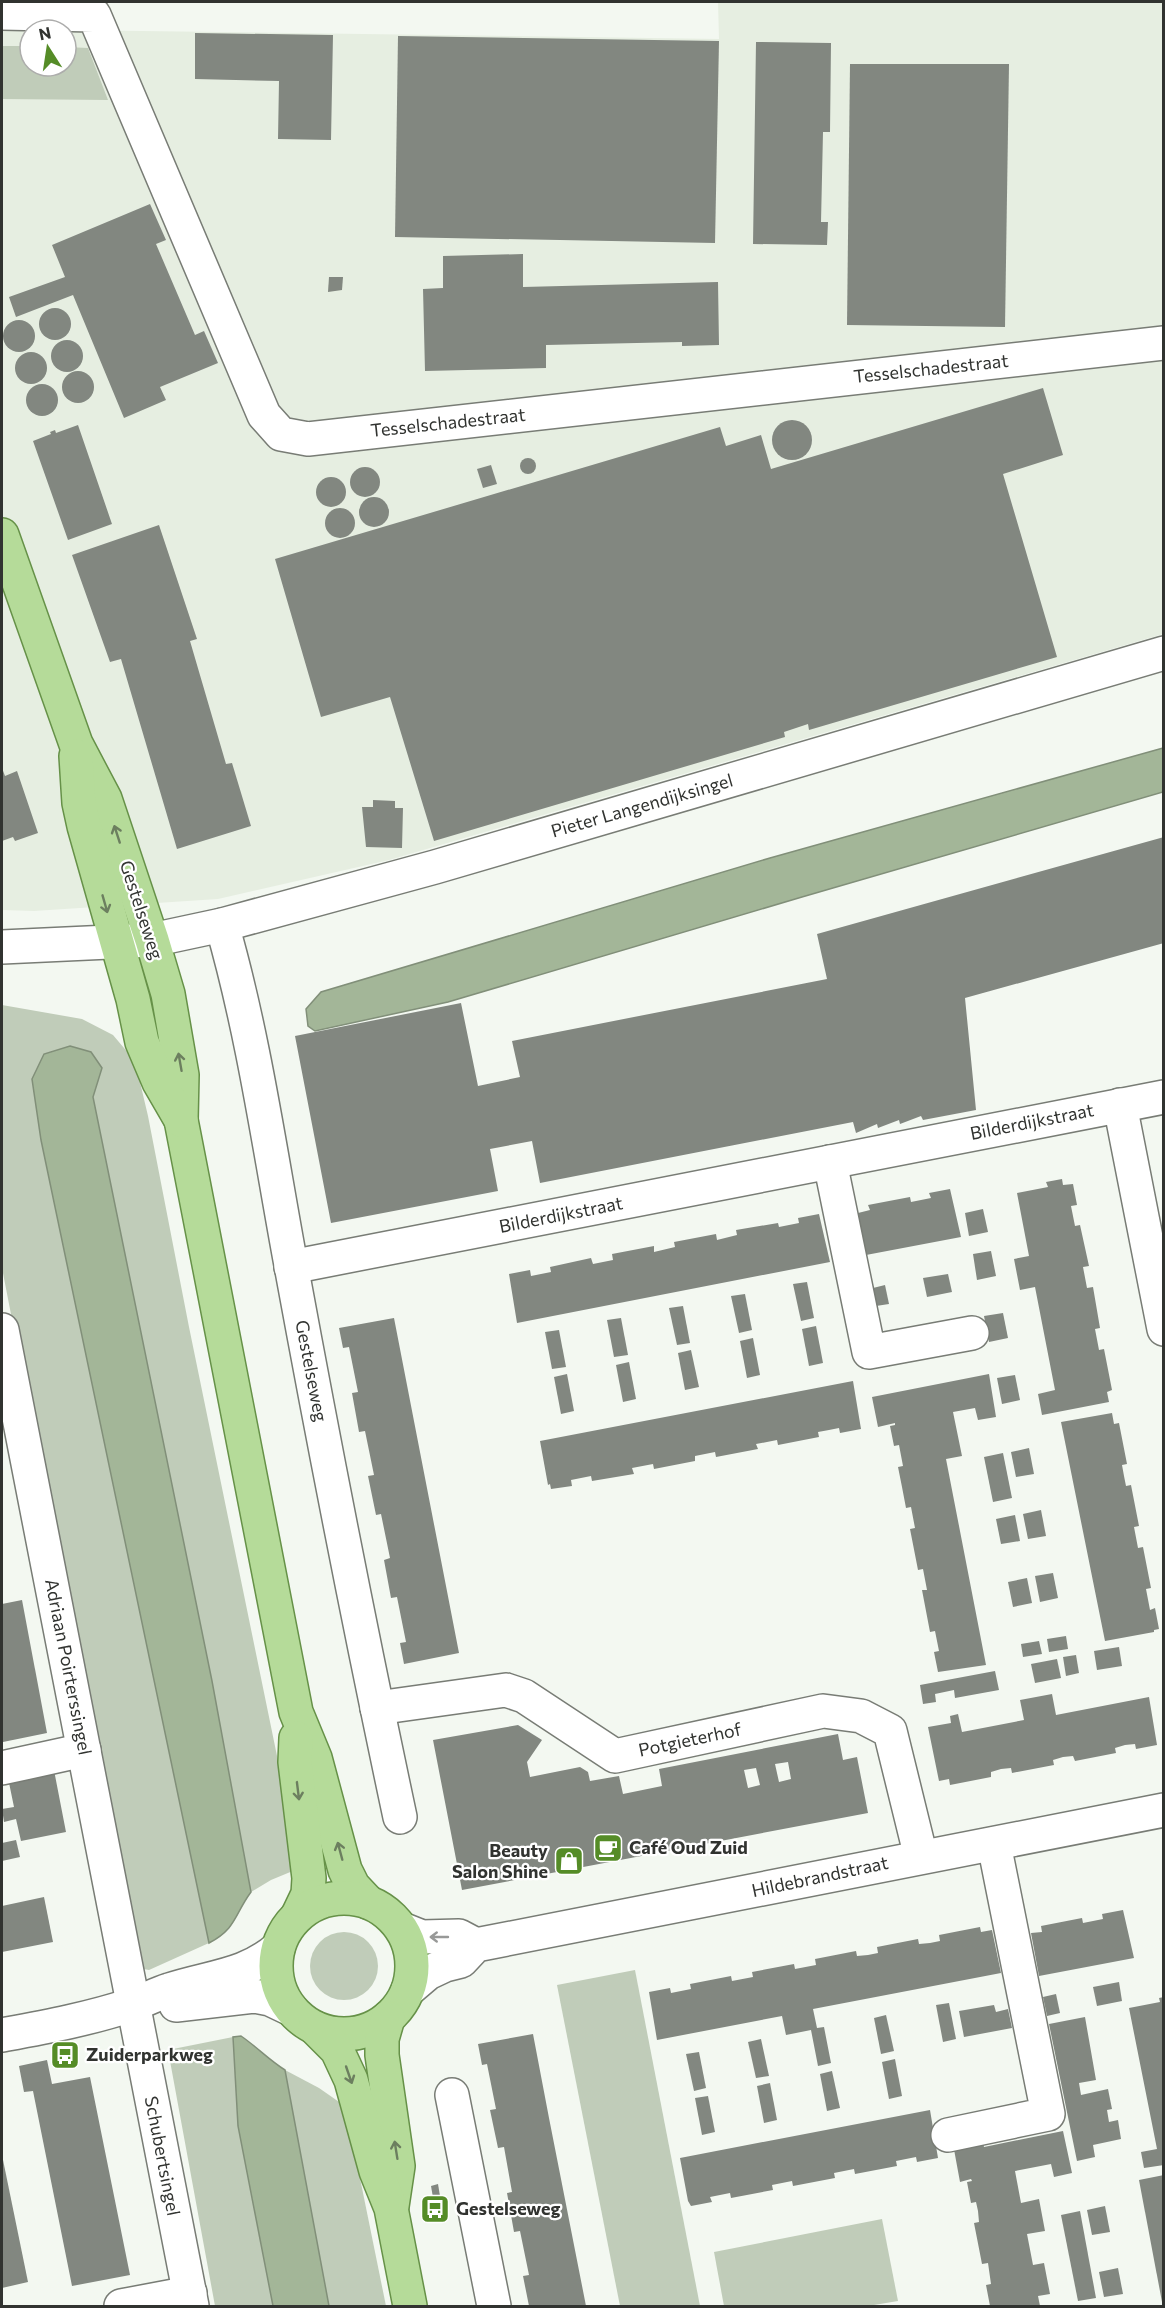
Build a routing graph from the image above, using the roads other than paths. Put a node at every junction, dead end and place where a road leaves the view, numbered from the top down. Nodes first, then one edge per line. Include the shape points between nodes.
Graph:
1 (2, 13) edge
2 (1164, 343) edge
3 (2, 535) edge
4 (1164, 653) edge
5 (76, 744) junction
6 (222, 925) junction
7 (152, 940) junction
8 (116, 942) junction
9 (2, 946) edge
10 (1164, 1097) edge
11 (1120, 1106) junction
12 (181, 1120) junction
13 (830, 1162) junction
14 (291, 1267) junction
15 (1164, 1329) edge
16 (2, 1330) edge
17 (972, 1333) dead end
18 (377, 1708) junction
19 (296, 1712) junction
20 (84, 1750) junction
21 (2, 1768) edge
22 (1164, 1810) edge
23 (400, 1817) dead end
24 (994, 1844) junction
25 (921, 1857) junction
26 (368, 1902) junction
27 (298, 1915) junction
28 (402, 1929) junction
29 (476, 1945) junction
30 (278, 1948) junction
31 (408, 1990) junction
32 (132, 2005) junction
33 (303, 2018) junction
34 (387, 2018) junction
35 (2, 2035) edge
36 (452, 2095) dead end
37 (948, 2135) dead end
38 (391, 2208) junction
39 (191, 2300) edge
40 (121, 2307) edge
41 (410, 2307) edge
42 (494, 2307) edge

1 - 2 street, Tesselschadestraat via 94,15 264,416 281,434 308,439
3 - 5 main road, Gestelseweg
4 - 6 street, Pieter Langendijksingel via 435,867
7 -> 5 main road, Gestelseweg via 105,799
5 -> 8 main road, Gestelseweg via 84,826
6 - 7 street, Pieter Langendijksingel
6 - 14 street, Gestelseweg via 239,984
7 - 8 street, Pieter Langendijksingel
12 -> 7 main road, Gestelseweg via 182,1075 168,994
8 - 9 street, Pieter Langendijksingel
8 - 12 main road, Gestelseweg via 142,1042
10 - 11 street, Bilderdijkstraat
11 - 13 street, Bilderdijkstraat
11 - 15 street
12 - 19 main road, Gestelseweg
13 - 14 street, Bilderdijkstraat
13 - 17 street via 869,1352
14 - 18 street, Gestelseweg
16 - 20 street, Adriaan Poirterssingel
18 - 23 street, Gestelseweg
18 - 25 street, Potgieterhof via 506,1690 524,1696 615,1756 823,1712 861,1716 890,1731
26 -> 19 main road, Gestelseweg via 345,1870 315,1758
19 -> 27 main road, Gestelseweg via 295,1762 309,1878 308,1894
20 - 21 street
20 - 32 street, Adriaan Poirterssingel
22 - 24 street, Hildebrandstraat
24 - 25 street, Hildebrandstraat
24 - 37 street via 1048,2114
25 - 29 street, Hildebrandstraat
26 - 27 main road via 324,1900
26 - 28 main road via 381,1908
27 - 30 main road
29 -> 28 street, Hildebrandstraat via 459,1936 422,1937
28 - 31 main road via 412,1958
29 - 31 street, Hildebrandstraat via 461,1961 428,1973
30 - 32 street via 250,1968 168,1990
30 - 33 main road via 277,1980 282,1995
31 - 34 main road
32 - 33 street via 173,2005 254,1996 270,1999
32 - 35 street
32 - 39 street, Schubertsingel
33 - 34 main road via 330,2032 375,2027
33 -> 38 main road via 337,2050 344,2062
38 -> 34 main road via 399,2166 382,2055
36 - 42 street
38 - 41 main road
39 - 40 street

